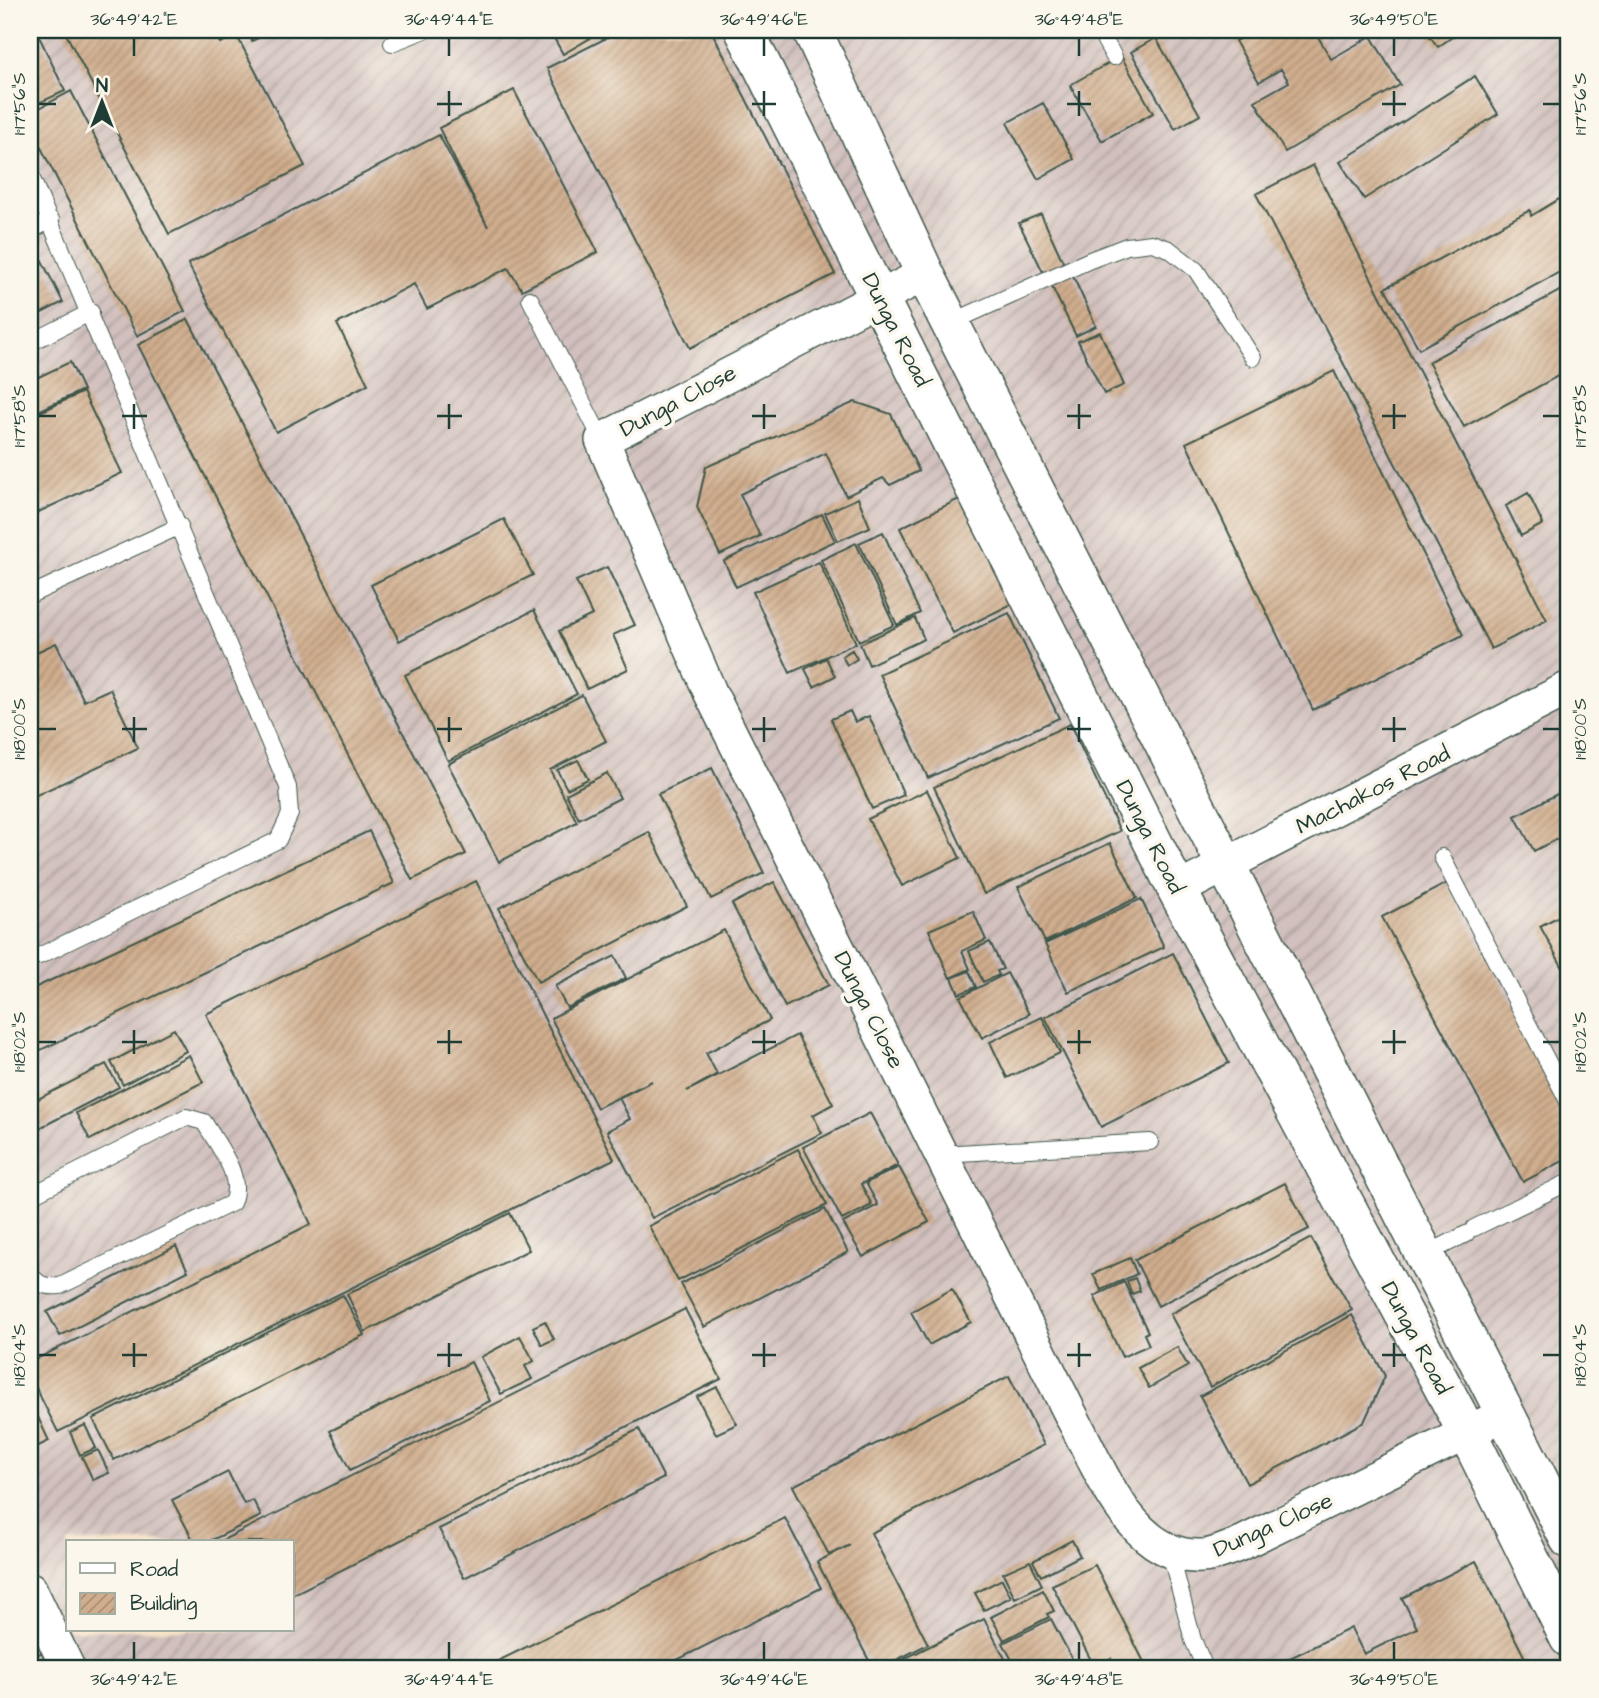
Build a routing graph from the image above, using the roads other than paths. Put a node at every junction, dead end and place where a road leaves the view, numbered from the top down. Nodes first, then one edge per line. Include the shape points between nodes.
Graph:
1 (425, 30) edge
2 (744, 30) edge
3 (812, 30) edge
4 (1099, 30) edge
5 (391, 43) dead end
6 (1114, 57) dead end
7 (30, 174) edge
8 (51, 220) junction
9 (30, 231) edge
10 (925, 274) junction
11 (878, 296) junction
12 (530, 299) dead end
13 (91, 312) junction
14 (950, 323) junction
15 (30, 343) edge
16 (1253, 358) dead end
17 (602, 440) junction
18 (180, 526) junction
19 (30, 595) edge
20 (1569, 688) edge
21 (1442, 857) dead end
22 (1224, 867) junction
23 (1177, 890) junction
24 (39, 956) dead end
25 (1569, 1103) edge
26 (1150, 1142) dead end
27 (941, 1154) junction
28 (1569, 1182) edge
29 (30, 1196) edge
30 (1424, 1256) junction
31 (30, 1273) edge
32 (1505, 1413) junction
33 (1467, 1432) junction
34 (1569, 1539) edge
35 (1170, 1552) junction
36 (30, 1589) edge
37 (1569, 1638) edge
38 (68, 1668) edge
39 (1205, 1668) edge

1 - 5 lane
2 - 11 street, Dunga Road
3 - 10 street, Dunga Road
4 - 6 lane
7 - 8 lane
8 - 9 lane
8 - 13 lane
10 - 11 street, Dunga Close
10 - 14 street, Dunga Road
11 - 17 street, Dunga Close
11 - 23 street, Dunga Road
12 - 17 lane
13 - 15 lane
13 - 18 lane
14 - 16 lane via 1090,260 1127,246 1152,243 1169,249 1196,270
14 - 22 street, Dunga Road
17 - 27 street, Dunga Close via 709,692
18 - 19 lane
18 - 24 lane via 288,787 289,814 278,840
20 - 22 street, Machakos Road
21 - 25 lane
22 - 23 street, Machakos Road
22 - 30 street, Dunga Road
23 - 33 street, Dunga Road
26 - 27 lane
27 - 35 street, Dunga Close via 1116,1497 1145,1536
28 - 30 lane
29 - 31 lane via 186,1117 205,1122 236,1179 237,1191 232,1203 60,1286 46,1287
30 - 32 street, Dunga Road
32 - 33 street, Dunga Close
32 - 34 street, Dunga Road
33 - 35 street, Dunga Close via 1238,1545 1203,1557
33 - 37 street, Dunga Road
35 - 39 lane
36 - 38 street

